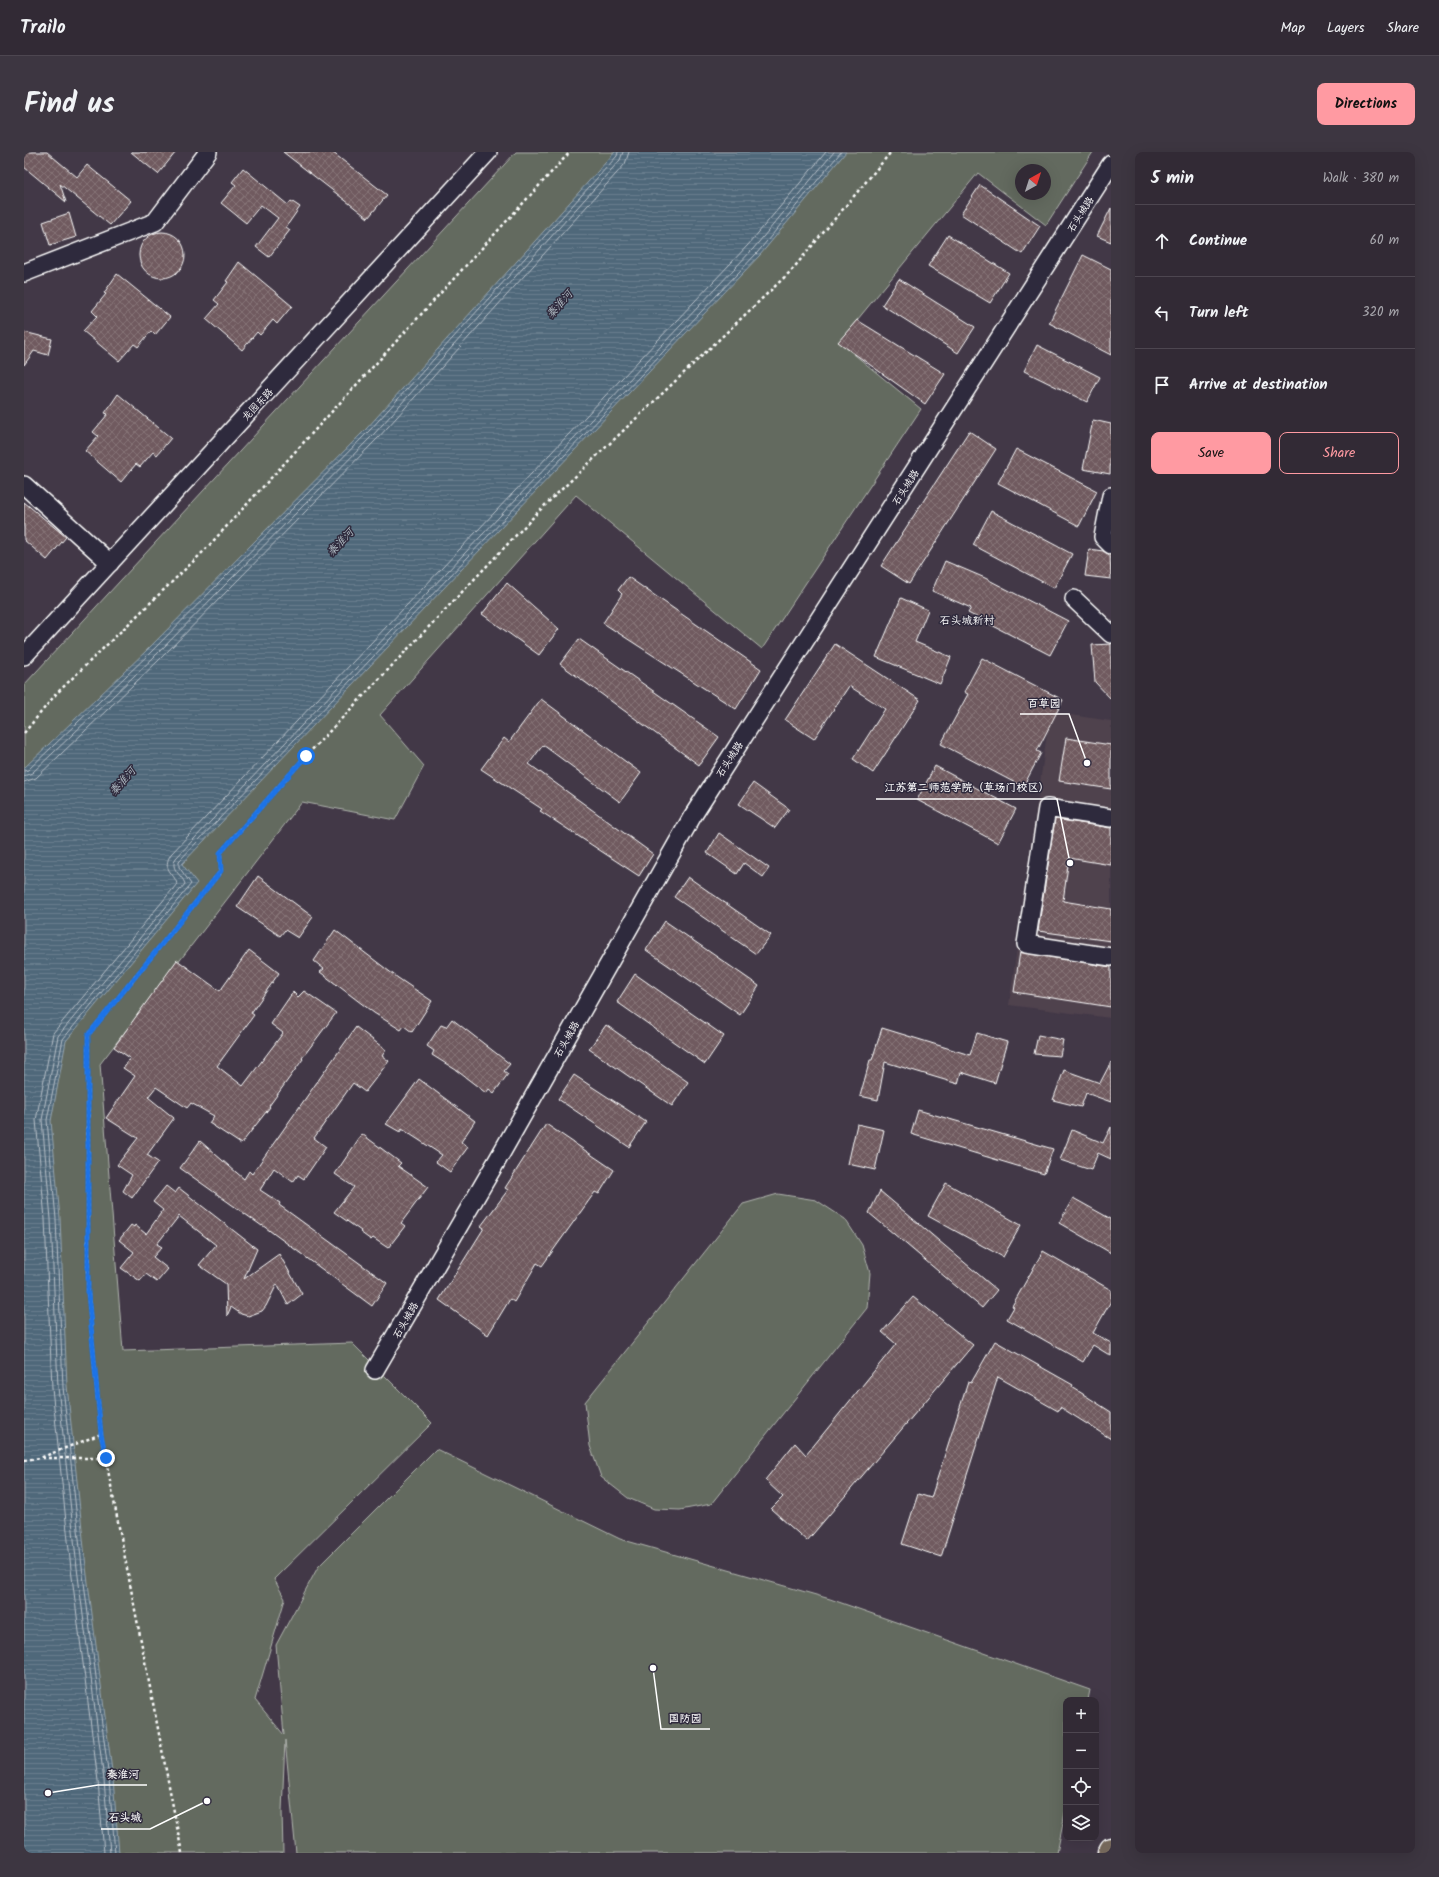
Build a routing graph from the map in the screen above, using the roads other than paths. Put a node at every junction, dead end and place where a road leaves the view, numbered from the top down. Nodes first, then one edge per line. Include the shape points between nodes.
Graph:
1 (208, 152) edge
2 (488, 152) edge
3 (1111, 164) edge
4 (24, 273) edge
5 (24, 485) edge
6 (1111, 496) edge
7 (1111, 545) edge
8 (110, 563) junction
9 (1074, 599) dead end
10 (1111, 634) edge
11 (24, 656) edge
12 (1111, 818) edge
13 (1111, 956) edge
14 (375, 1370) dead end
15 (1111, 1849) edge
16 (1109, 1853) edge

1 - 4 street via 155,222
2 - 8 street, 龙园东路
3 - 14 street, 石头城路 via 692,817
5 - 8 street
6 - 7 street via 1103,537
8 - 11 street, 龙园东路
9 - 10 street
12 - 13 street via 1047,808 1026,944
15 - 16 main road

